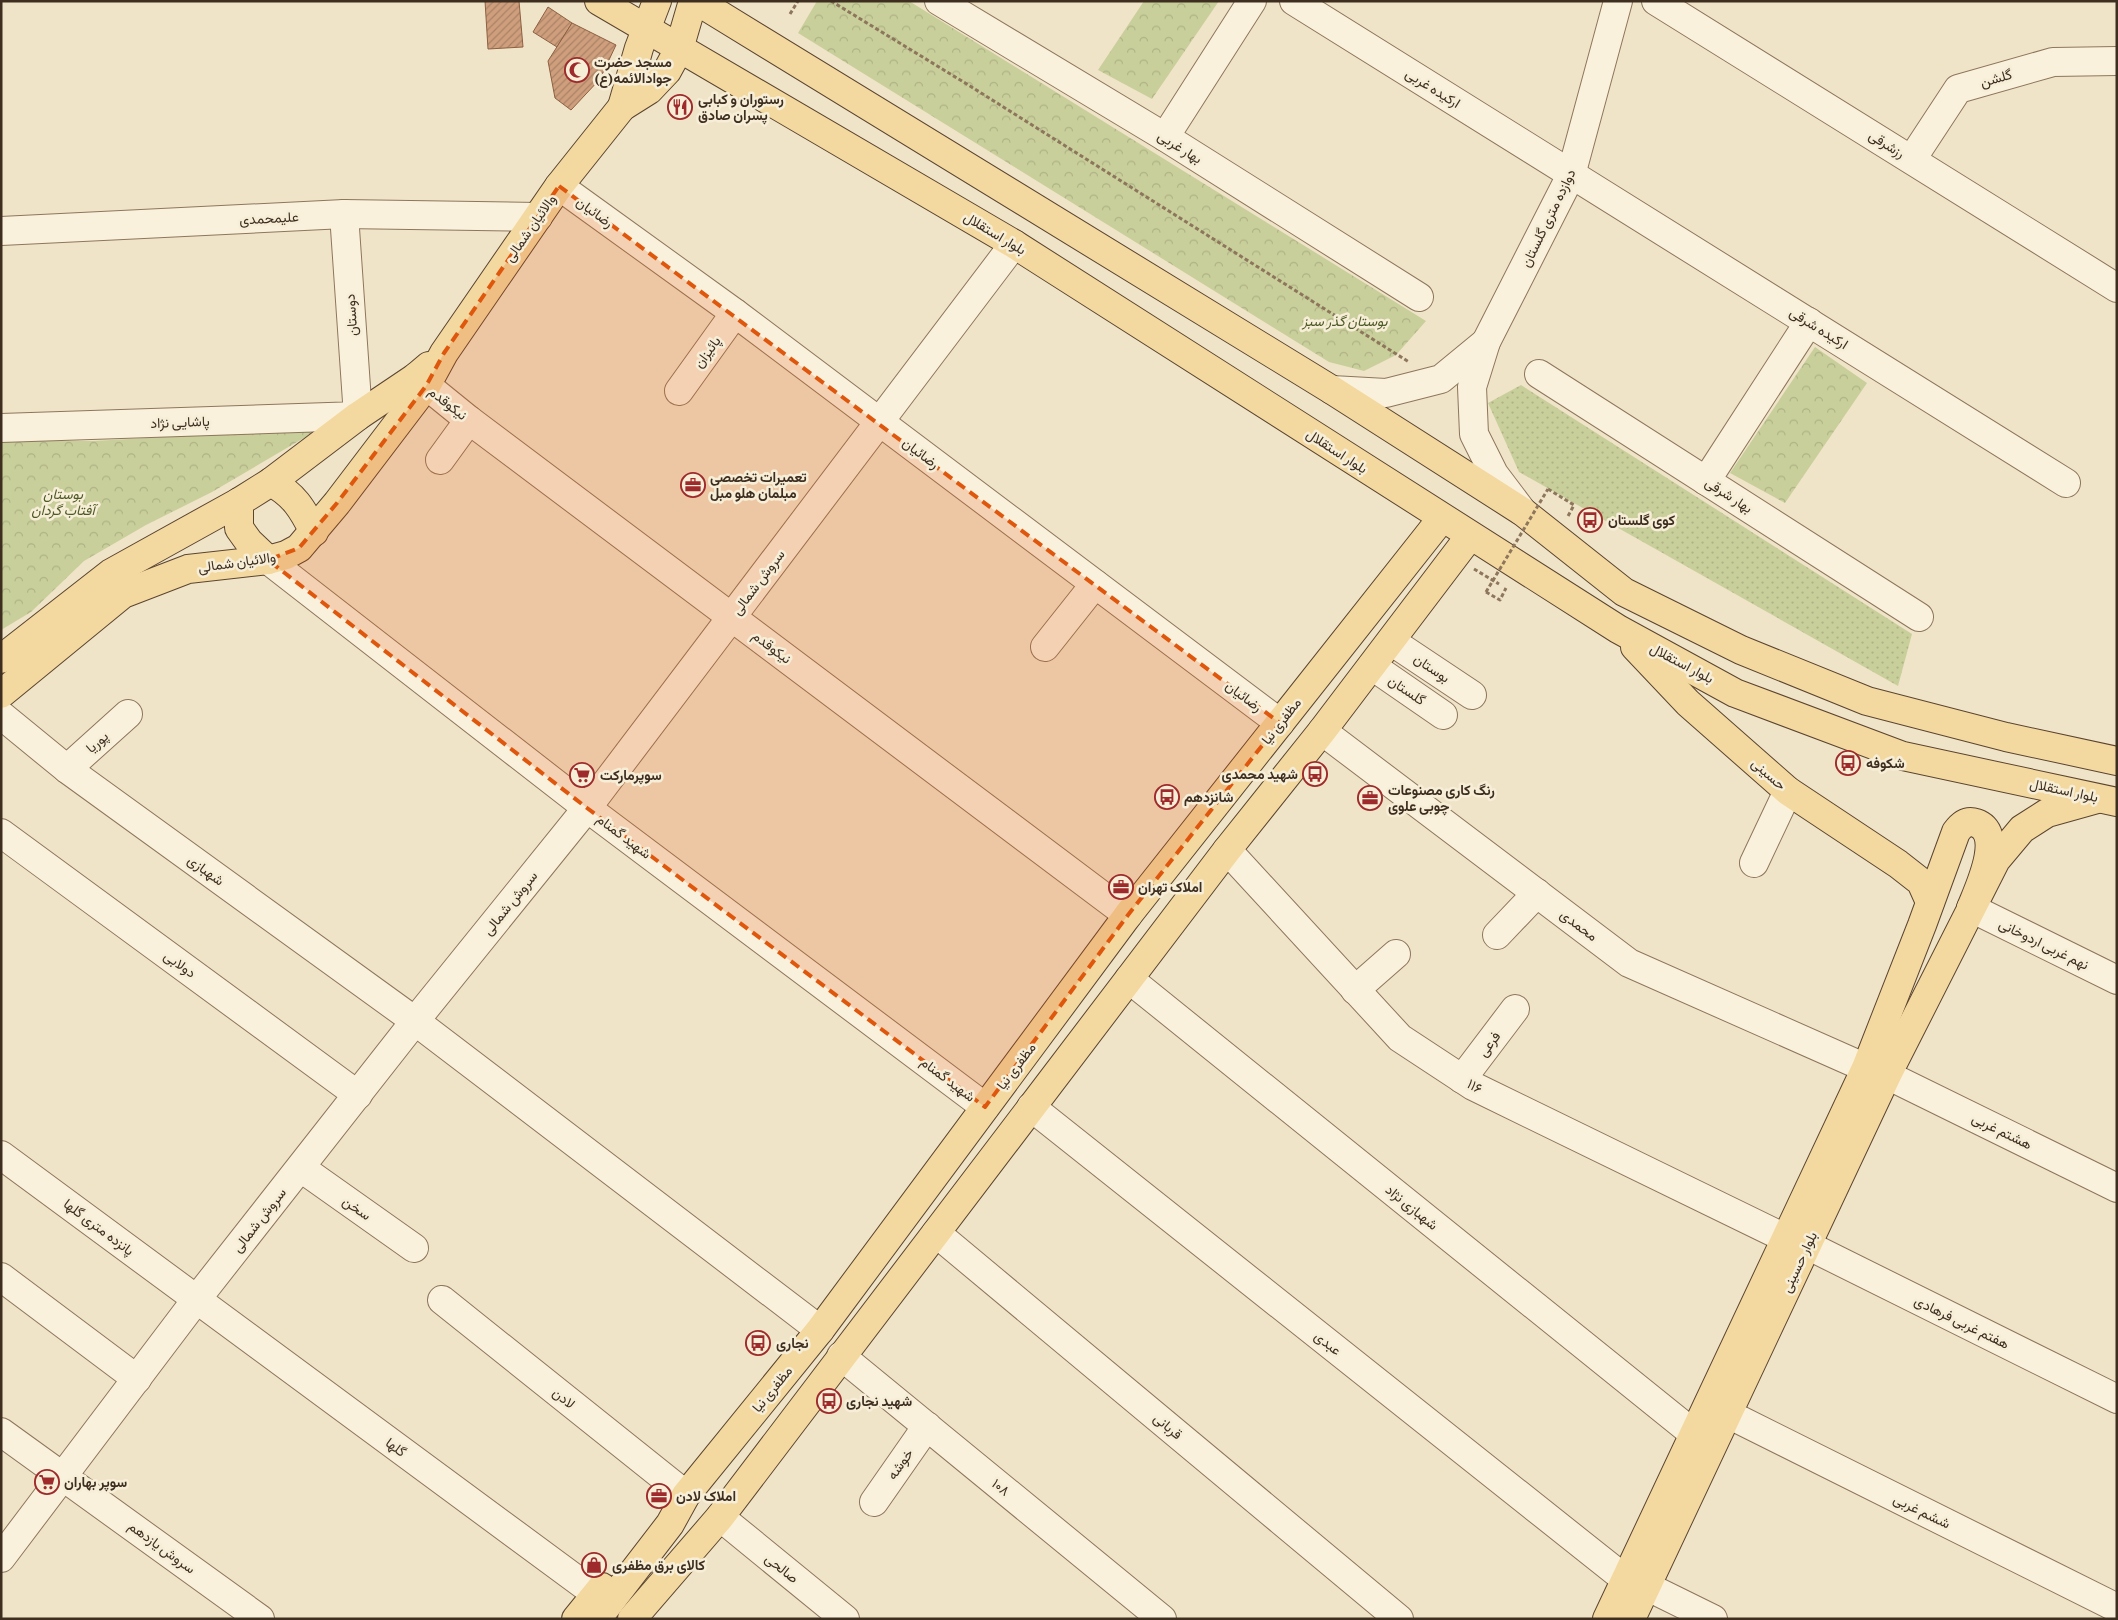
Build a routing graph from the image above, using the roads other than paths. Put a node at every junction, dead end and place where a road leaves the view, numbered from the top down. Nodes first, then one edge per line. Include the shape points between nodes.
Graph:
1 (600, 1) edge
2 (658, 1) edge
3 (695, 1) edge
4 (939, 1) edge
5 (1252, 1) edge
6 (1294, 1) edge
7 (1618, 1) edge
8 (1656, 1) edge
9 (647, 30) junction
10 (679, 49) junction
11 (2117, 61) edge
12 (622, 107) junction
13 (1165, 138) junction
14 (1912, 160) junction
15 (1571, 175) junction
16 (559, 186) junction
17 (344, 214) junction
18 (538, 217) junction
19 (1, 231) edge
20 (1014, 244) junction
21 (2117, 288) edge
22 (1419, 297) dead end
23 (735, 313) junction
24 (1809, 322) junction
25 (1486, 342) junction
26 (1539, 374) dead end
27 (421, 382) junction
28 (1332, 390) junction
29 (679, 391) dead end
30 (358, 416) junction
31 (469, 420) junction
32 (879, 422) junction
33 (1, 428) edge
34 (440, 460) dead end
35 (1706, 481) junction
36 (271, 482) junction
37 (2066, 483) dead end
38 (239, 502) junction
39 (1523, 512) junction
40 (1442, 518) junction
41 (314, 532) junction
42 (1470, 536) junction
43 (268, 560) junction
44 (1398, 572) junction
45 (1436, 582) junction
46 (1095, 584) junction
47 (732, 617) junction
48 (1919, 617) dead end
49 (1618, 629) junction
50 (1391, 641) junction
51 (1045, 647) dead end
52 (1, 659) edge
53 (1372, 666) junction
54 (1, 694) edge
55 (1472, 695) dead end
56 (128, 714) dead end
57 (1914, 714) junction
58 (1, 715) edge
59 (1443, 715) dead end
60 (1280, 723) junction
61 (1322, 731) junction
62 (1903, 756) junction
63 (2117, 760) edge
64 (67, 770) junction
65 (1788, 790) junction
66 (2109, 800) edge
67 (587, 808) junction
68 (1, 833) edge
69 (1227, 850) junction
70 (1754, 863) dead end
71 (1537, 893) junction
72 (1930, 902) junction
73 (1971, 908) junction
74 (1128, 915) junction
75 (1496, 935) dead end
76 (1396, 954) dead end
77 (1129, 979) junction
78 (2117, 980) edge
79 (1355, 990) junction
80 (1515, 1009) dead end
81 (415, 1021) junction
82 (1877, 1071) junction
83 (1462, 1079) junction
84 (358, 1095) junction
85 (985, 1107) junction
86 (1031, 1107) junction
87 (1, 1155) edge
88 (300, 1168) junction
89 (2117, 1188) edge
90 (936, 1233) junction
91 (1796, 1241) junction
92 (414, 1248) dead end
93 (1, 1277) edge
94 (196, 1300) junction
95 (442, 1300) dead end
96 (820, 1330) junction
97 (841, 1356) junction
98 (137, 1379) junction
99 (2117, 1398) edge
100 (1728, 1414) junction
101 (927, 1426) junction
102 (1, 1432) edge
103 (1694, 1434) junction
104 (63, 1476) junction
105 (686, 1495) junction
106 (874, 1502) dead end
107 (720, 1517) junction
108 (1, 1558) edge
109 (1636, 1583) junction
110 (596, 1606) edge
111 (2117, 1608) edge
112 (260, 1619) edge
113 (576, 1619) edge
114 (632, 1619) edge
115 (652, 1619) edge
116 (844, 1619) edge
117 (1162, 1619) edge
118 (1399, 1619) edge
119 (1607, 1619) edge
120 (1632, 1619) edge
121 (1713, 1619) edge

1 - 9 main road, بلوار استقلال
2 - 9 main road, والائیان شمالی
3 - 10 main road, والائیان شمالی
3 - 28 main road
4 - 13 street, بهار غربی
5 - 13 street
6 - 15 street, ارکیده غربی
7 - 15 street, دوازده متری گلستان
8 - 14 street, رزشرقی
9 - 10 main road, بلوار استقلال
9 - 12 main road, والائیان شمالی
10 - 12 main road, والائیان شمالی via 667,71 649,90
10 - 20 main road, بلوار استقلال
11 - 14 street, گلشن via 2054,62 1958,89
12 - 16 main road, والائیان شمالی
13 - 22 street, بهار غربی
14 - 21 street, رزشرقی
15 - 24 street, ارکیده شرقی
15 - 25 street, دوازده متری گلستان
16 - 18 main road, والائیان شمالی
16 - 23 street, رضائیان
17 - 18 street, علیمحمدی
17 - 19 street, علیمحمدی
17 - 30 street, دوستان
18 - 27 main road, والائیان شمالی
20 - 32 street, سروش شمالی
20 - 40 main road, بلوار استقلال
23 - 29 street, پائیزان
23 - 32 street, رضائیان
24 - 35 street
24 - 37 street, ارکیده شرقی
25 - 28 street via 1440,379 1386,393
25 - 39 street via 1472,387 1474,434 1494,474
26 - 35 street, بهار شرقی
27 - 30 main road, والائیان شمالی
27 - 31 street, نیکوقدم
27 - 41 main road, والائیان شمالی
28 - 39 main road
30 - 33 street, پاشایی نژاد
30 - 36 main road, والائیان شمالی
31 - 34 street
31 - 47 street, نیکوقدم
32 - 46 street, رضائیان
32 - 47 street, سروش شمالی
35 - 48 street, بهار شرقی
36 - 38 main road, والائیان شمالی
36 - 41 main road via 287,490 303,509
38 - 43 main road via 238,528
38 - 52 main road, والائیان شمالی via 111,573
39 - 57 main road via 1624,592 1741,650 1867,701
40 - 42 main road, بلوار استقلال
40 - 44 main road, مظفری نیا
41 - 43 main road, والائیان شمالی via 300,548
42 - 45 main road
42 - 49 main road, بلوار استقلال
43 - 54 main road, والائیان شمالی via 188,569 123,594
43 - 67 street, شهید گمنام
44 - 45 main road via 1428,561 1436,569
44 - 60 main road, مظفری نیا
45 - 50 main road
46 - 51 street
46 - 60 street, رضائیان
47 - 67 street, سروش شمالی
47 - 74 street, نیکوقدم
49 - 62 main road, بلوار استقلال via 1735,692
49 - 65 main road, حسینی via 1688,703
50 - 53 main road
50 - 55 street, بوستان
53 - 59 street, گلستان
53 - 61 main road
56 - 64 street, پوریا
57 - 62 main road
57 - 63 main road
58 - 64 street, شهبازی
60 - 74 main road, مظفری نیا
61 - 69 main road
61 - 71 street, محمدی
62 - 66 main road, بلوار استقلال
64 - 81 street, شهبازی
65 - 70 street
65 - 72 main road, حسینی via 1921,882
66 - 73 main road via 2047,813 2022,829 1996,860
67 - 81 street, سروش شمالی
67 - 85 street, شهید گمنام
68 - 84 street, دولابی
69 - 77 main road
69 - 79 street, ۱۱۶
71 - 75 street
71 - 82 street, محمدی via 1629,962
72 - 73 main road, بلوار حسینی via 1956,832 1967,822 1976,823 1983,828 1990,849
72 - 82 main road, بلوار حسینی
73 - 78 street, نهم غربی اردوخانی
73 - 82 main road, بلوار حسینی
74 - 85 main road, مظفری نیا
76 - 79 street
77 - 86 main road
77 - 103 street, شهبازی نژاد
79 - 83 street, ۱۱۶ via 1400,1038
80 - 83 street, فرعی
81 - 84 street, سروش شمالی
81 - 96 street, شهبازی
82 - 89 street, هشتم غربی
82 - 91 main road, بلوار حسینی
83 - 91 street, ۱۱۶
84 - 88 street, سروش شمالی
85 - 96 main road, مظفری نیا
86 - 90 main road
86 - 109 street, عبدی
87 - 94 street, پانزده متری گلها
88 - 92 street, سخن
88 - 94 street, سروش شمالی
90 - 97 main road
90 - 118 street, قربانی
91 - 99 street, هفتم غربی فرهادی
91 - 100 main road, بلوار حسینی
91 - 103 main road, بلوار حسینی
93 - 98 street
94 - 98 street, سروش شمالی
94 - 110 street, گلها
95 - 105 street, لادن
96 - 105 main road, مظفری نیا
97 - 101 street, ۱۰۸
97 - 107 main road
98 - 104 street, سروش شمالی
100 - 109 main road, بلوار حسینی
100 - 111 street, ششم غربی
101 - 106 street, خوشه
101 - 117 street, ۱۰۸
102 - 104 street, سروش یازدهم
103 - 109 main road, بلوار حسینی
104 - 108 street, سروش شمالی
104 - 112 street, سروش یازدهم
105 - 110 main road, مظفری نیا via 670,1524
107 - 114 main road
107 - 115 main road
107 - 116 street, صالحی
109 - 119 main road, بلوار حسینی
109 - 120 main road, بلوار حسینی
109 - 121 street, عبدی
110 - 113 main road, مظفری نیا

